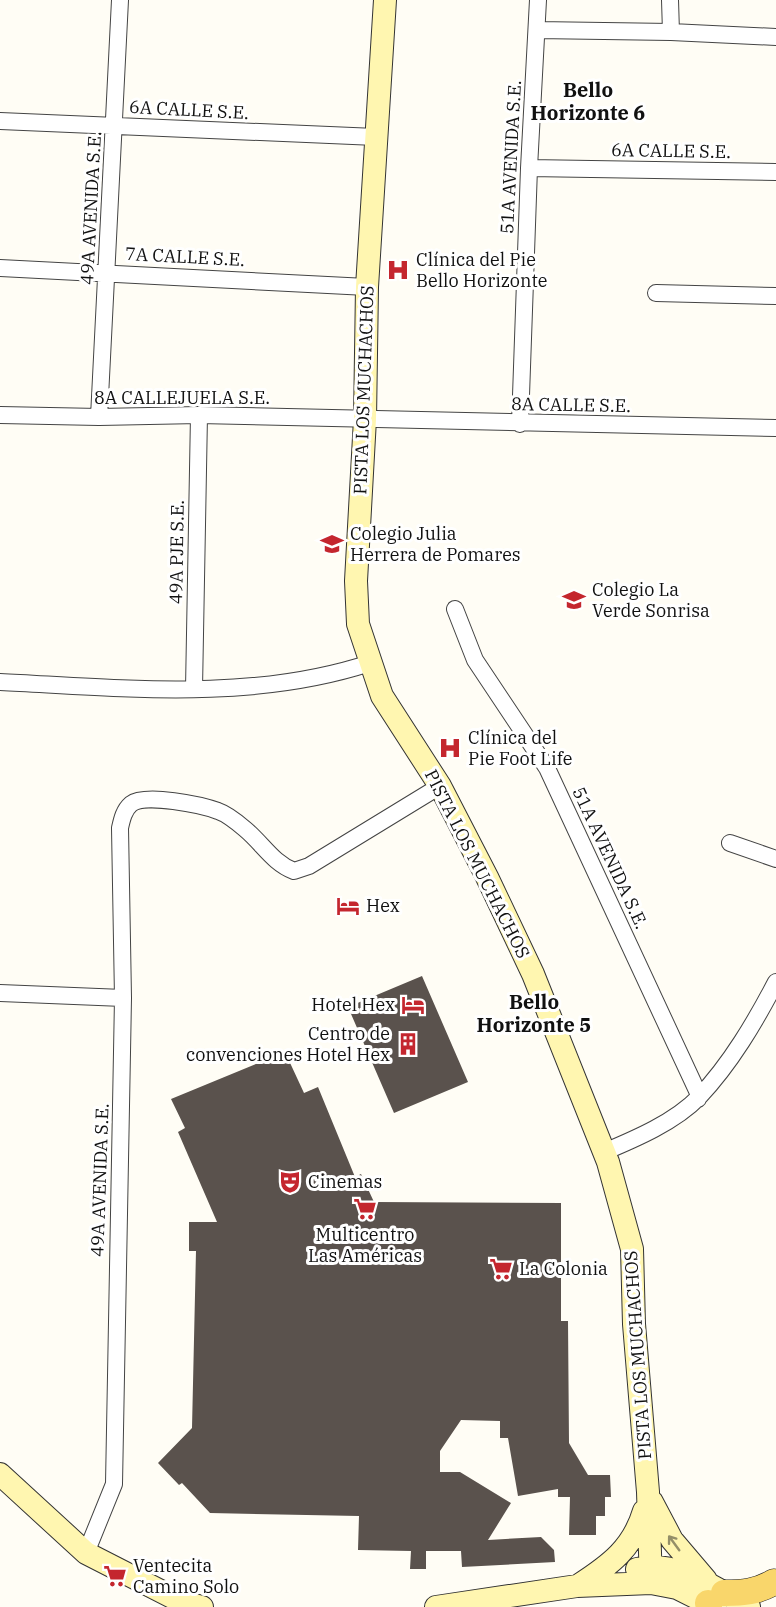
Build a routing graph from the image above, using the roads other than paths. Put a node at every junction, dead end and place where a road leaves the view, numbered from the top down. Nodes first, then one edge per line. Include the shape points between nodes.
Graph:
1 (120, 0) edge
2 (385, 0) edge
3 (538, 0) edge
4 (670, 0) edge
5 (537, 30) junction
6 (671, 32) junction
7 (776, 37) edge
8 (0, 121) edge
9 (114, 126) junction
10 (376, 137) junction
11 (529, 168) junction
12 (776, 172) edge
13 (0, 268) edge
14 (107, 273) junction
15 (367, 287) junction
16 (656, 293) dead end
17 (776, 296) edge
18 (0, 415) edge
19 (199, 415) junction
20 (99, 417) junction
21 (365, 419) junction
22 (520, 424) junction
23 (776, 428) edge
24 (455, 609) dead end
25 (370, 663) junction
26 (0, 682) edge
27 (194, 689) junction
28 (440, 786) junction
29 (730, 843) dead end
30 (776, 860) edge
31 (776, 982) edge
32 (0, 993) edge
33 (123, 998) junction
34 (698, 1099) junction
35 (603, 1152) junction
36 (0, 1474) edge
37 (648, 1492) junction
38 (86, 1553) junction
39 (650, 1575) junction
40 (775, 1581) edge
41 (577, 1586) junction
42 (713, 1599) edge
43 (202, 1607) edge
44 (436, 1607) edge
45 (749, 1607) edge
46 (756, 1607) edge

1 - 9 street, 49A AVENIDA S.E.
2 - 10 street, PISTA LOS MUCHACHOS
3 - 5 street, 51A AVENIDA S.E.
4 - 6 street
5 - 6 street
5 - 11 street, 51A AVENIDA S.E.
6 - 7 street
8 - 9 street, 6A CALLE S.E.
9 - 10 street, 6A CALLE S.E.
9 - 14 street, 49A AVENIDA S.E.
10 - 15 street, PISTA LOS MUCHACHOS
11 - 12 street, 6A CALLE S.E.
11 - 22 street, 51A AVENIDA S.E.
13 - 14 street, 7A CALLE S.E.
14 - 15 street, 7A CALLE S.E.
14 - 20 street, 49A AVENIDA S.E.
15 - 21 street, PISTA LOS MUCHACHOS
16 - 17 street
18 - 20 street, 8A CALLEJUELA S.E.
19 - 20 street, 8A CALLEJUELA S.E.
19 - 21 street, 8A CALLEJUELA S.E.
19 - 27 street, 49A PJE S.E.
21 - 22 street, 8A CALLE S.E.
21 - 25 street, PISTA LOS MUCHACHOS via 356,581 358,624
22 - 23 street, 8A CALLE S.E.
24 - 34 street, 51A AVENIDA S.E. via 475,660 547,768
25 - 27 street via 293,683
25 - 28 street, PISTA LOS MUCHACHOS via 382,696
26 - 27 street
28 - 33 street, 49A AVENIDA S.E. via 309,866 294,871 280,866 245,829 219,811 152,798 129,805 120,828
28 - 35 street, PISTA LOS MUCHACHOS via 533,974
29 - 30 street
31 - 34 street via 753,1027
32 - 33 street
33 - 38 street, 49A AVENIDA S.E. via 114,1484
34 - 35 street via 663,1123
35 - 37 street, PISTA LOS MUCHACHOS via 632,1249
36 - 38 street
37 - 39 street, PISTA LOS MUCHACHOS
37 - 41 street via 640,1524 626,1550
42 -> 37 street via 658,1518
38 - 43 street via 180,1601
39 - 41 street
39 - 42 street
40 - 42 main road via 761,1590
40 - 46 main road
41 - 44 street
42 - 45 street

